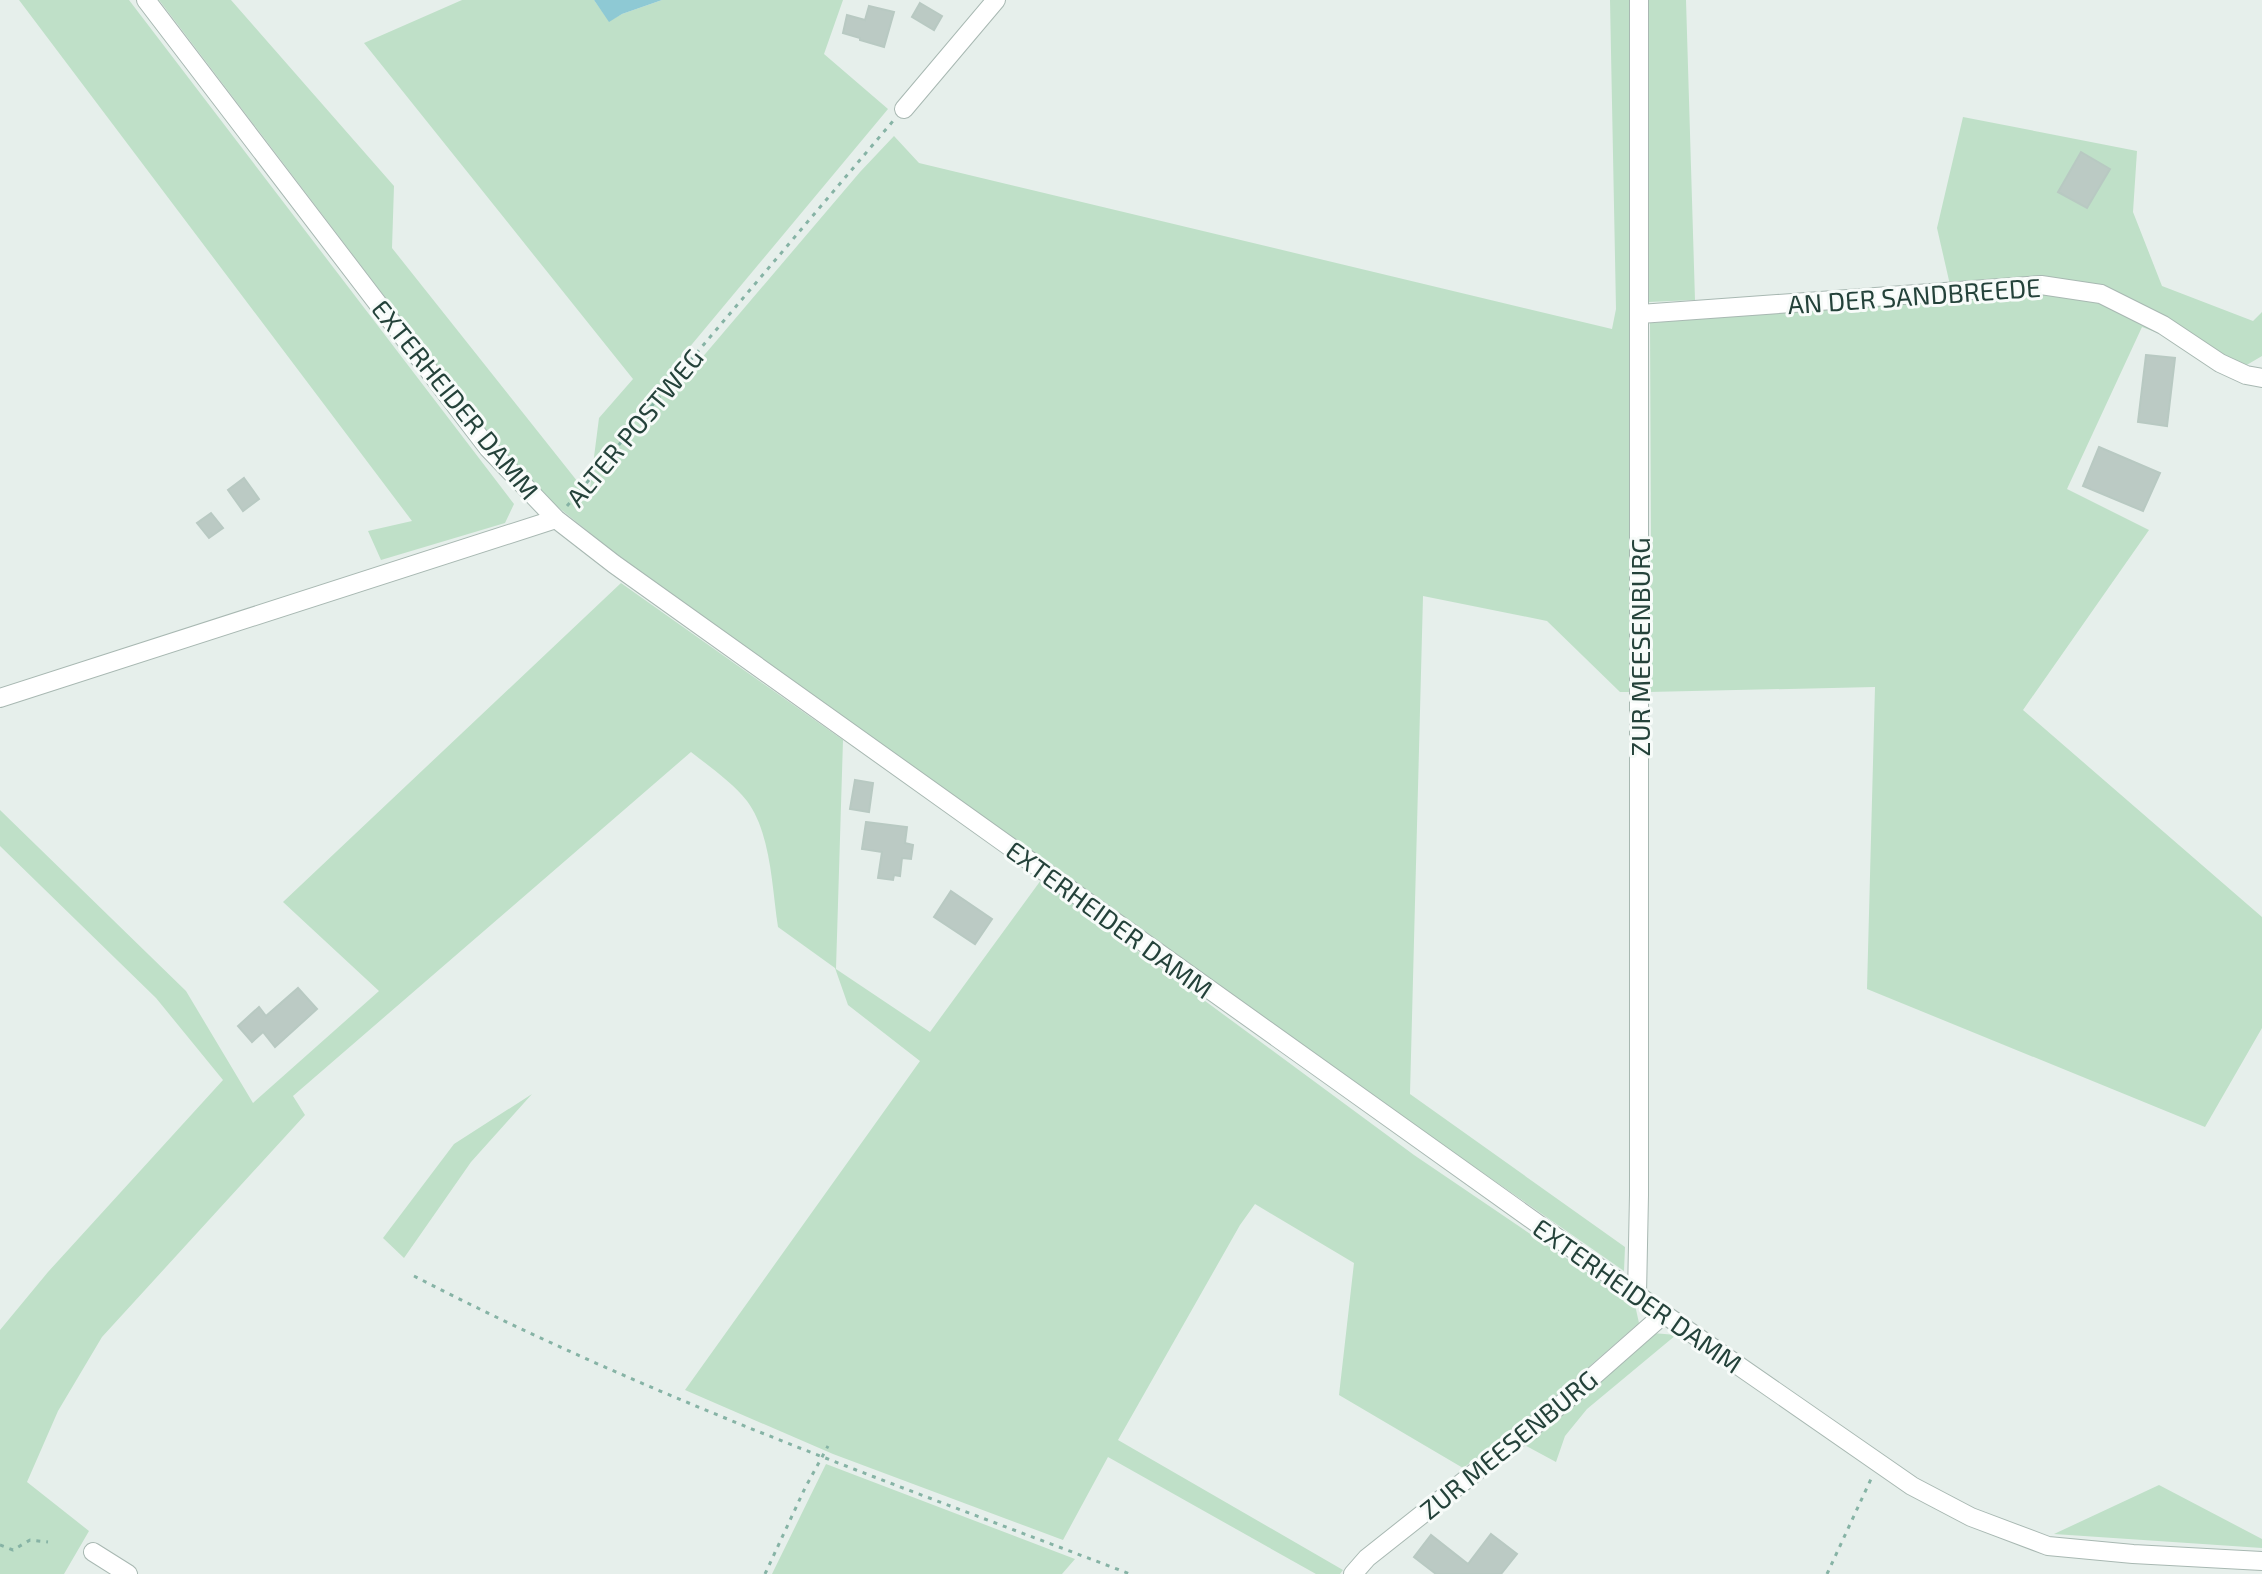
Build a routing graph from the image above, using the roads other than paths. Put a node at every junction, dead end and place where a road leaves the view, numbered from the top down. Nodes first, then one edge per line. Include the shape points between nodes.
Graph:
1 (146, 0) edge
2 (996, 0) edge
3 (1639, 0) edge
4 (904, 109) road end
5 (1640, 314) junction
6 (2262, 378) edge
7 (556, 519) junction
8 (0, 698) edge
9 (1637, 1295) junction
10 (1664, 1314) junction
11 (93, 1552) dead end
12 (2262, 1561) edge
13 (128, 1574) edge
14 (1353, 1574) edge

1 - 7 street, EXTERHEIDER DAMM via 488,448
2 - 4 street
3 - 5 street, ZUR MEESENBURG
5 - 6 street, AN DER SANDBREEDE via 2041,285 2101,294 2163,325 2220,363
5 - 9 street, ZUR MEESENBURG
7 - 8 street, ALTER POSTWEG
7 - 9 street, EXTERHEIDER DAMM
9 - 10 street, EXTERHEIDER DAMM
10 - 12 street, EXTERHEIDER DAMM via 1912,1486 1971,1517 2048,1546
10 - 14 street, ZUR MEESENBURG
11 - 13 street

